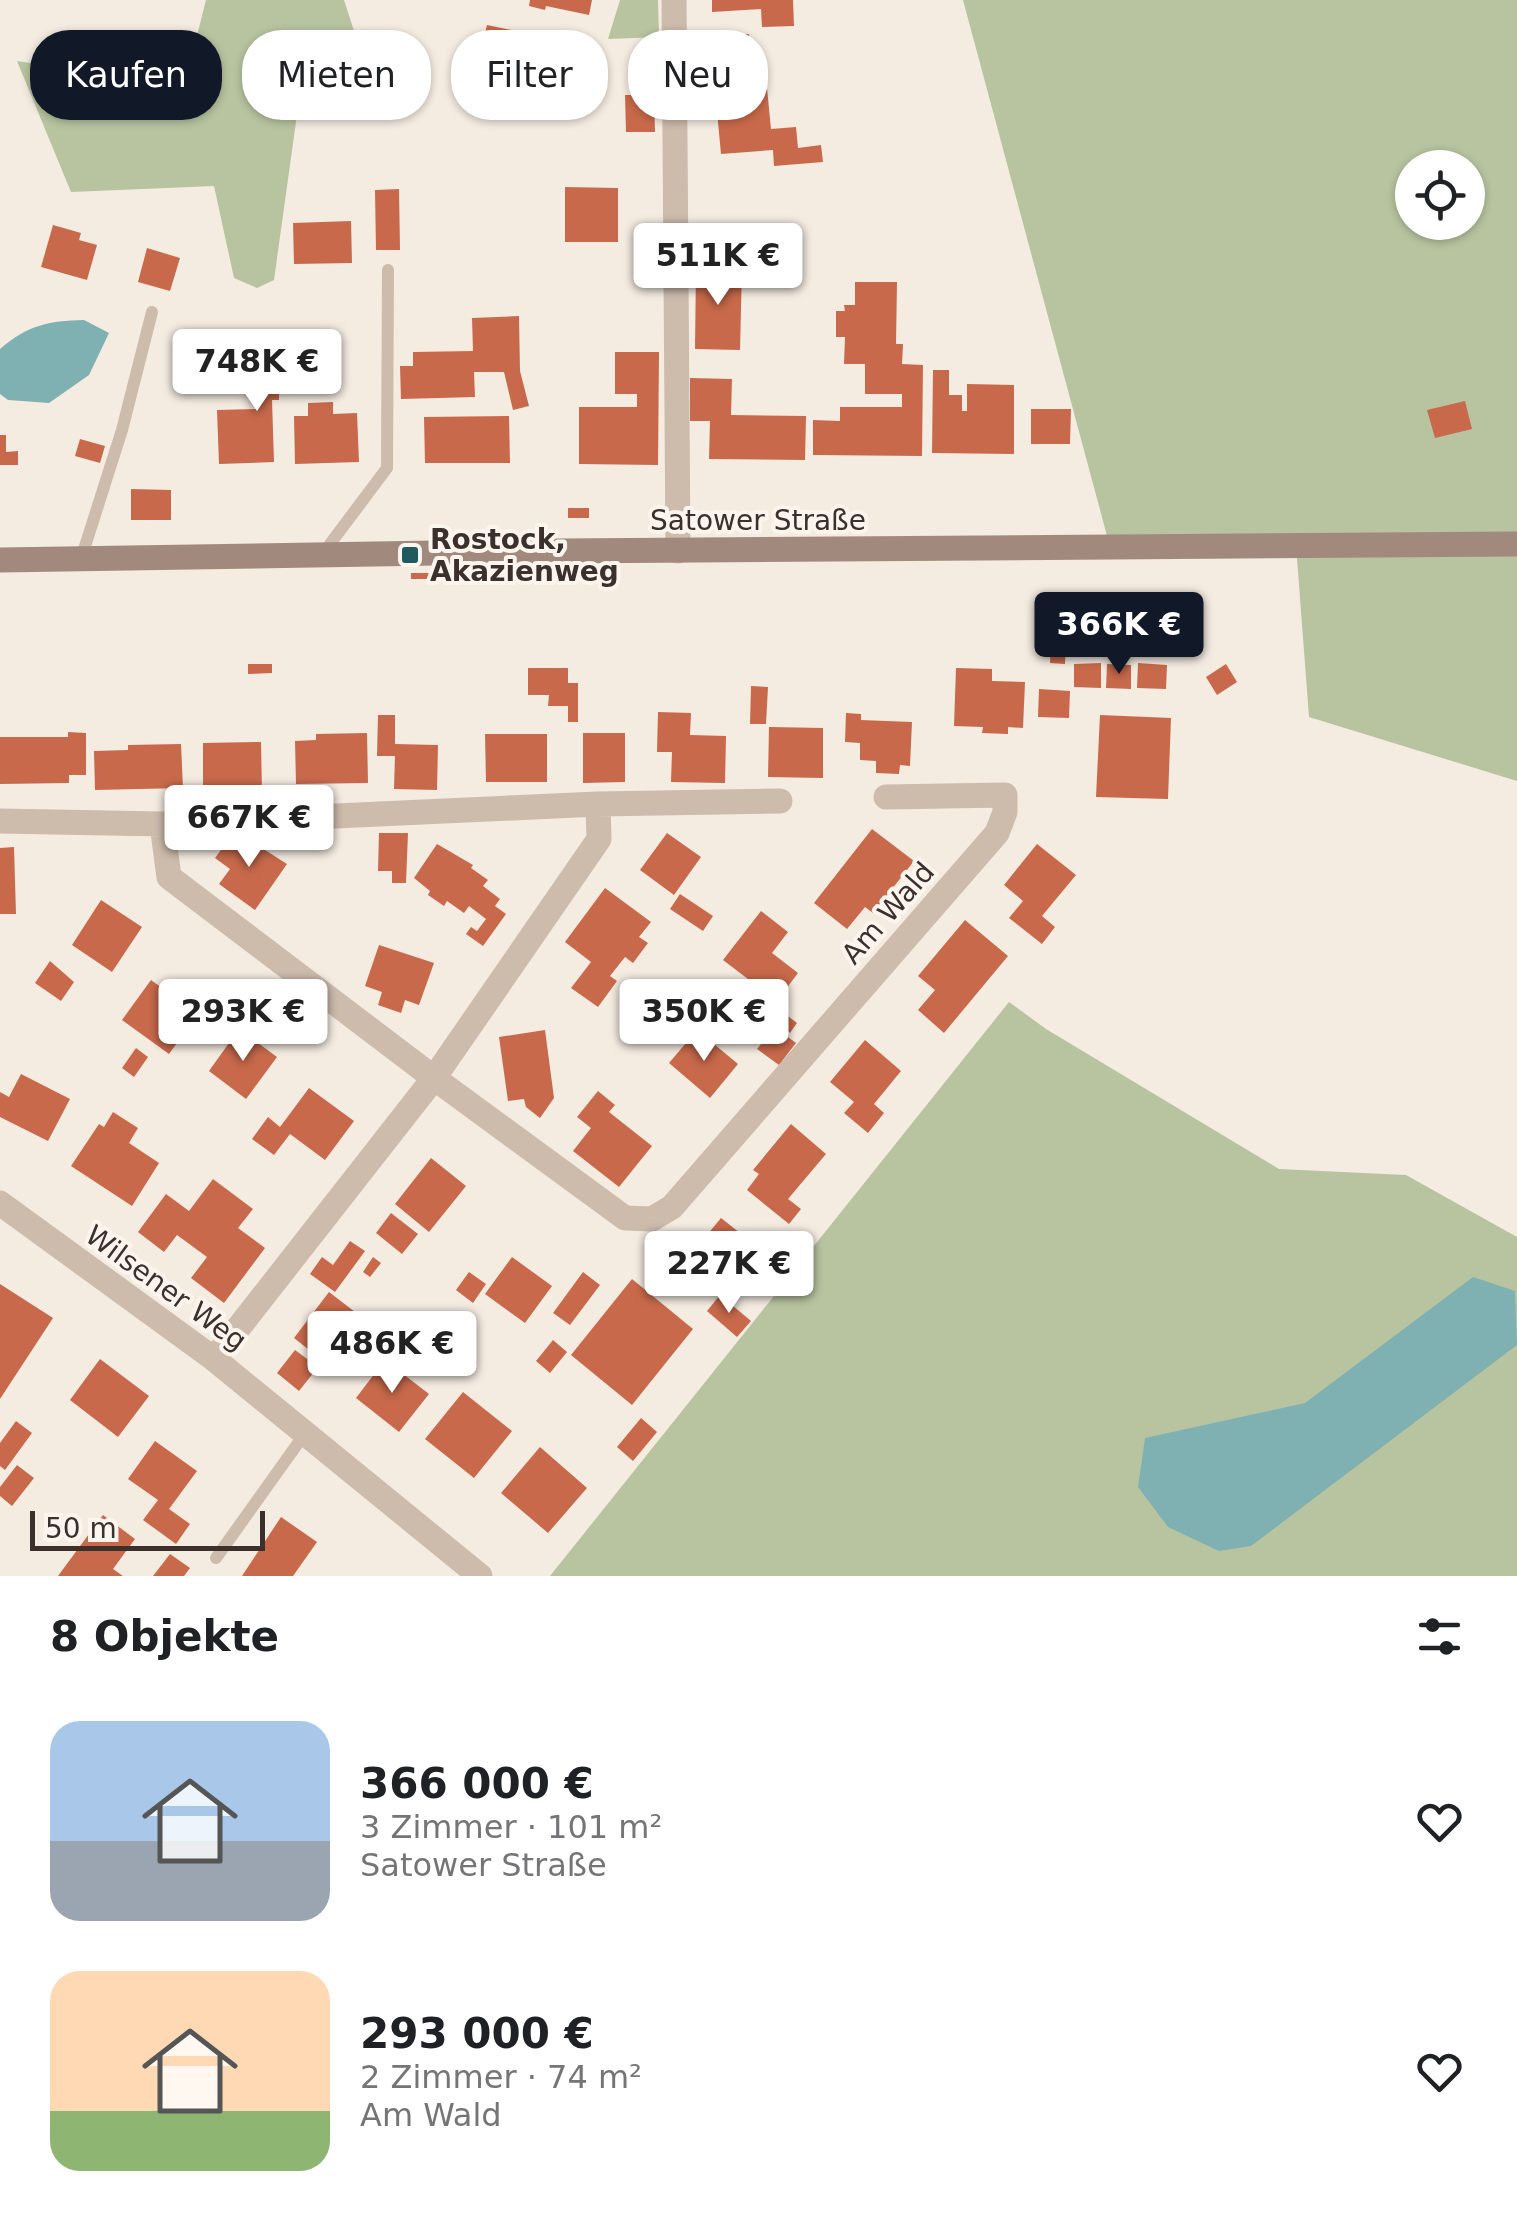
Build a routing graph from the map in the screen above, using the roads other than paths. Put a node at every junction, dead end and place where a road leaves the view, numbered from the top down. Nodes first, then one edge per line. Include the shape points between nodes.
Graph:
1 (674, 0) edge
2 (388, 270) dead end
3 (152, 312) dead end
4 (1517, 544) edge
5 (678, 551) junction
6 (320, 556) junction
7 (81, 559) junction
8 (0, 560) edge
9 (886, 798) dead end
10 (780, 801) dead end
11 (598, 804) junction
12 (0, 822) edge
13 (162, 824) junction
14 (434, 1078) junction
15 (0, 1204) edge
16 (214, 1358) junction
17 (306, 1432) junction
18 (216, 1558) dead end
19 (480, 1576) edge

1 - 5 street
2 - 6 lane via 388,468
3 - 7 lane
4 - 5 main road, Satower Straße
5 - 6 main road, Satower Straße
6 - 7 main road, Satower Straße
7 - 8 main road, Satower Straße
9 - 14 street, Am Wald via 1005,794 1005,812 997,833 672,1207 652,1219 625,1218
10 - 11 street
11 - 13 street
11 - 14 street via 598,839
12 - 13 street
13 - 14 street, Am Wald via 168,877
14 - 16 street
15 - 16 street, Wilsener Weg
16 - 17 street, Wilsener Weg
17 - 18 lane
17 - 19 street, Wilsener Weg

